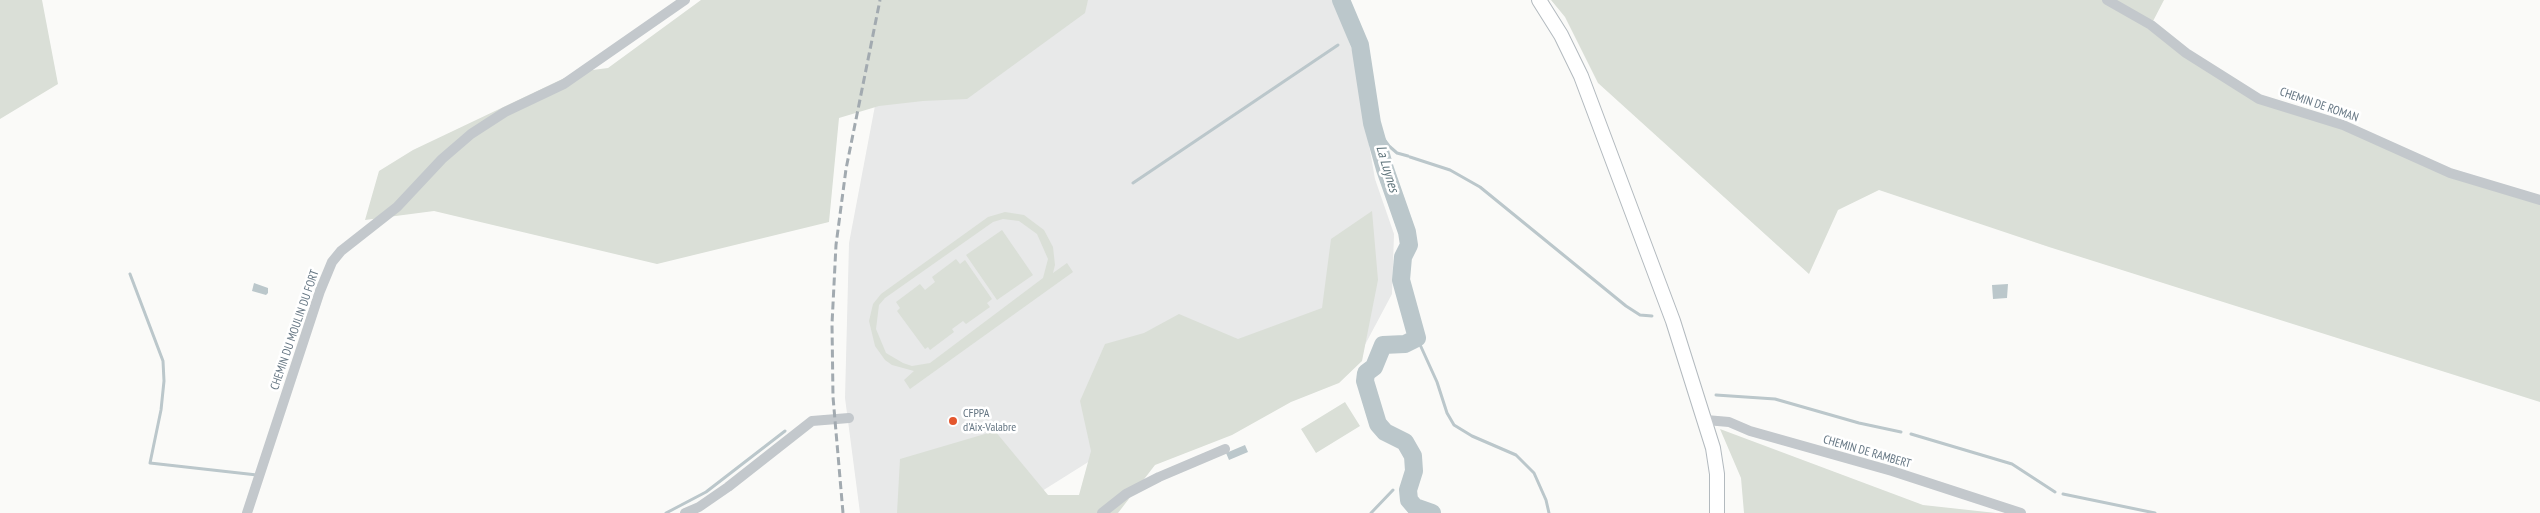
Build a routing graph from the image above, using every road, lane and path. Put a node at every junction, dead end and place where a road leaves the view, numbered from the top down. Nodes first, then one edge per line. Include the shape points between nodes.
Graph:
1 (685, 0) edge
2 (1539, 0) edge
3 (2107, 0) edge
4 (2540, 200) edge
5 (849, 418) dead end
6 (1706, 420) junction
7 (1225, 449) dead end
8 (247, 513) edge
9 (685, 513) edge
10 (1102, 513) edge
11 (1716, 513) edge
12 (2021, 513) edge

1 - 8 street, CHEMIN DU MOULIN DU FORT via 577,75 471,134 386,216 341,251 332,262 320,290
2 - 6 main road via 1581,76 1673,321
3 - 4 street, CHEMIN DE ROMAN via 2151,25 2186,53 2259,99 2343,125 2450,173
5 - 9 street via 812,421 728,487
6 - 11 main road via 1717,474
6 - 12 street, CHEMIN DE RAMBERT via 1729,422
7 - 10 street via 1126,494

